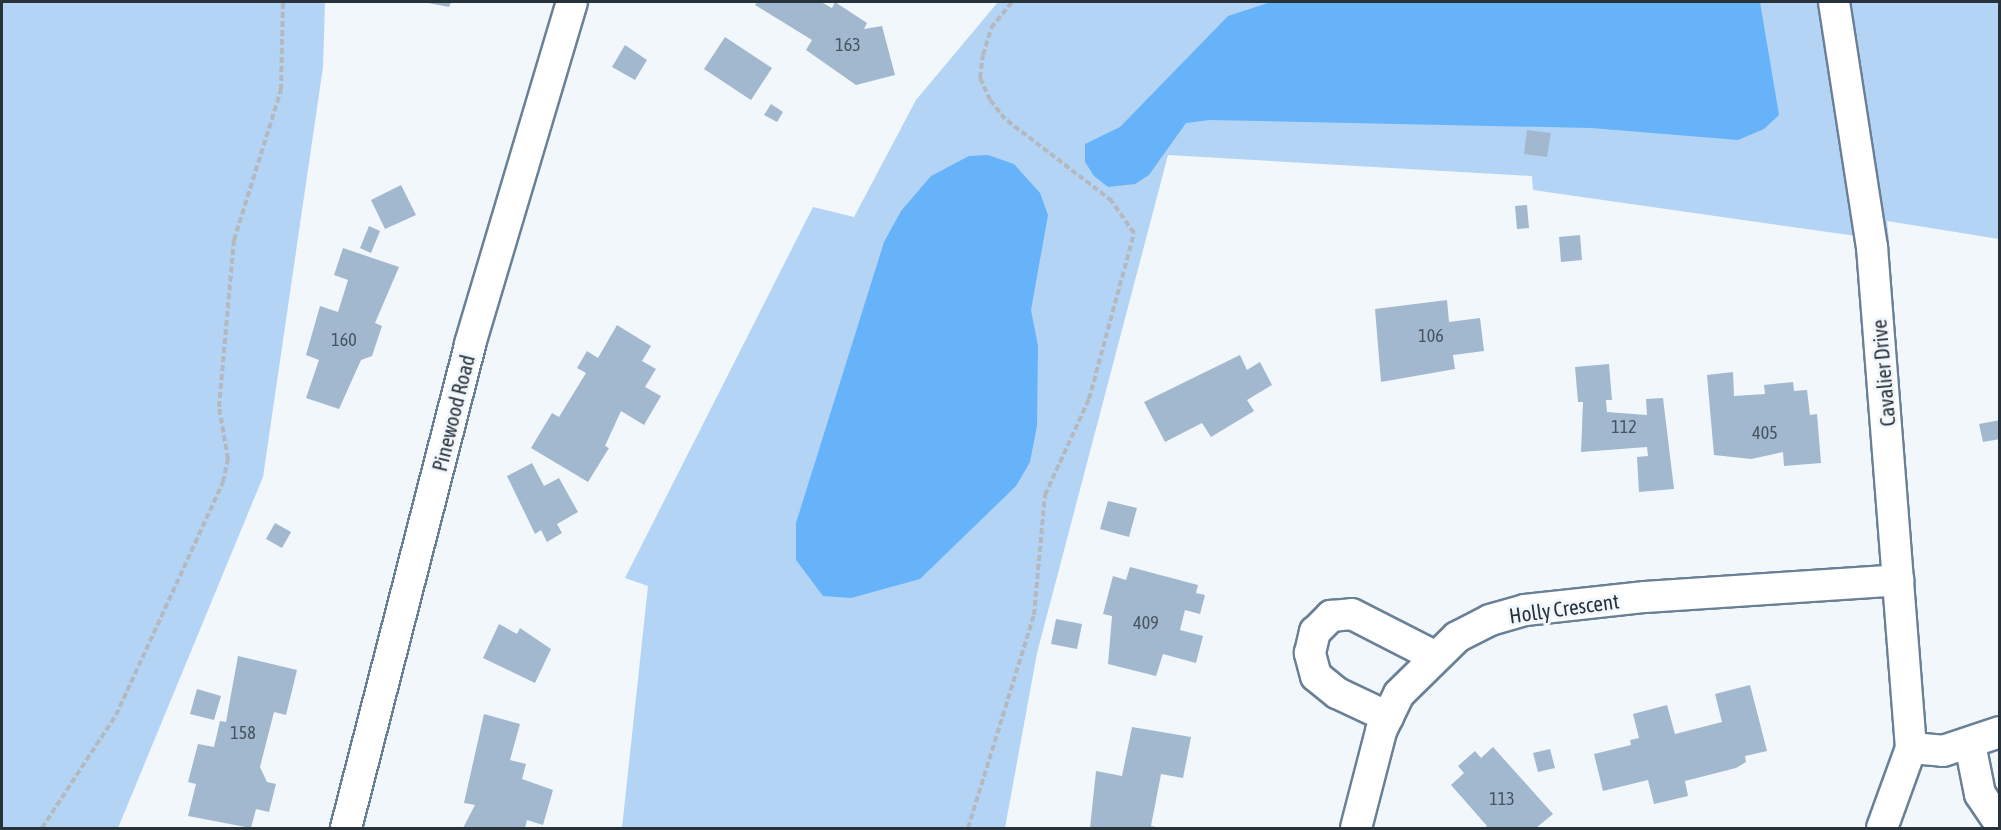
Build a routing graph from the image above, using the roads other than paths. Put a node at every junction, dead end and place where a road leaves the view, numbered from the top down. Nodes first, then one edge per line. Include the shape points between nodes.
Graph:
1 (1834, 2) edge
2 (569, 5) edge
3 (1898, 580) junction
4 (1434, 656) junction
5 (1388, 717) junction
6 (2000, 732) edge
7 (1970, 744) junction
8 (1911, 748) junction
9 (2000, 824) edge
10 (346, 828) edge
11 (1356, 828) edge
12 (1882, 828) edge

1 - 3 street, Cavalier Drive via 1872,247
2 - 10 street, Pinewood Road via 470,344
3 - 4 street, Holly Crescent via 1525,610 1490,620
3 - 8 street, Cavalier Drive
4 - 5 street, Holly Crescent via 1399,694
4 - 5 street via 1352,614 1331,616 1315,632 1310,653 1316,676 1337,693
5 - 11 street, Holly Crescent
6 - 7 street
7 - 8 street via 1943,751
7 - 9 street via 1980,794
8 - 12 street

